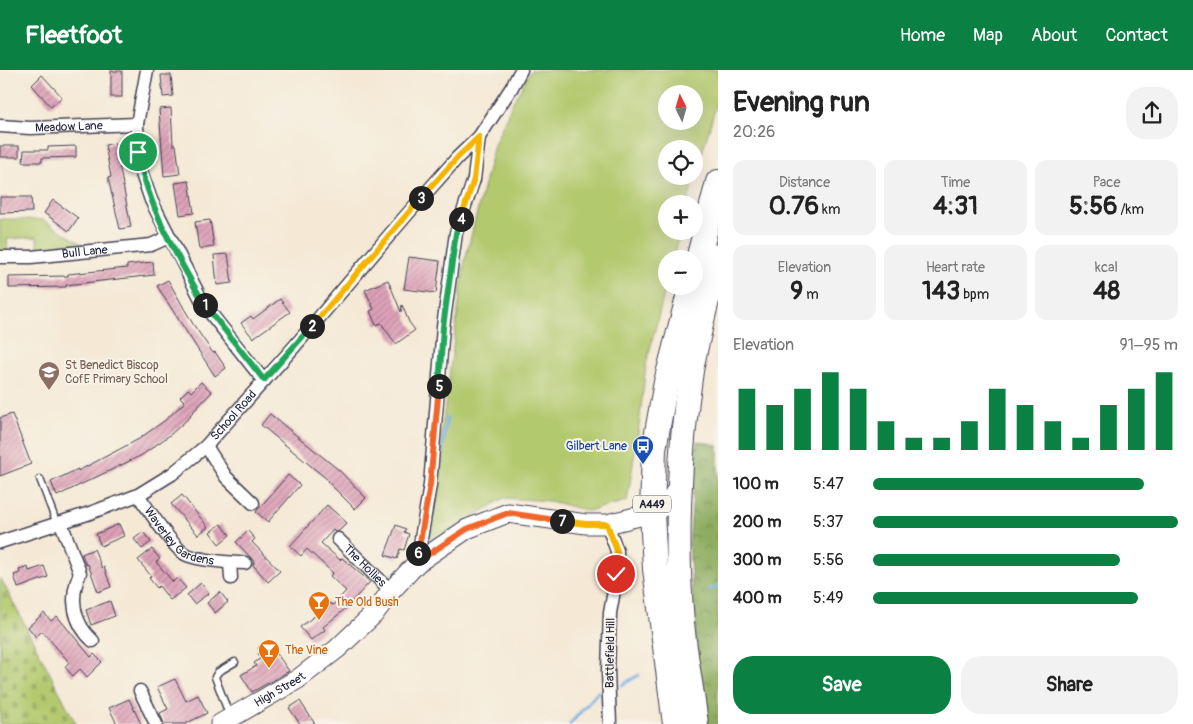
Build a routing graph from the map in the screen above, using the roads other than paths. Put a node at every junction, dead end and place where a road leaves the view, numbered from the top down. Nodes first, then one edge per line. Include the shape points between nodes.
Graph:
1 (147, 70) edge
2 (521, 70) edge
3 (137, 124) junction
4 (0, 126) edge
5 (479, 137) junction
6 (718, 182) edge
7 (169, 237) junction
8 (700, 250) edge
9 (718, 256) edge
10 (0, 257) edge
11 (689, 295) edge
12 (264, 380) junction
13 (206, 446) junction
14 (40, 478) dead end
15 (681, 481) junction
16 (138, 495) junction
17 (253, 503) dead end
18 (652, 513) junction
19 (59, 524) junction
20 (607, 524) junction
21 (338, 539) dead end
22 (0, 542) edge
23 (417, 562) junction
24 (230, 563) junction
25 (245, 563) dead end
26 (231, 578) dead end
27 (391, 590) junction
28 (93, 641) dead end
29 (235, 662) dead end
30 (140, 691) dead end
31 (225, 721) edge
32 (609, 723) edge
33 (156, 724) edge
34 (675, 724) edge
35 (696, 724) edge

1 - 3 street
2 - 5 street, School Road
3 - 4 street, Meadow Lane
3 - 7 street via 142,174
5 - 12 street, School Road
5 - 23 street via 474,179 456,233 443,327 430,485
6 - 8 highway
7 - 10 street, Bull Lane via 151,245
7 - 12 street via 204,305
9 - 15 highway, A449 via 691,372
11 - 18 highway, A449 via 666,382 654,450
12 - 13 street, School Road
13 - 16 street, School Road via 172,474
13 - 17 street via 226,477
14 - 19 lane
15 - 18 street via 664,506
15 - 35 highway, A449 via 682,623
16 - 19 street, School Road
16 - 24 street, Waverley Gardens via 186,555
18 - 20 street
18 - 34 highway, A449 via 655,569
19 - 22 street, School Road
19 - 28 street via 80,573 76,582 75,613
20 - 23 street via 508,513 467,529
20 - 32 street, Battlefield Hill via 617,551 610,613
21 - 27 street, The Hollies
23 - 27 street, High Street
24 - 25 street, Waverley Gardens
24 - 26 street, Waverley Gardens
27 - 31 street, High Street via 374,614 337,649 298,679
29 - 31 lane via 215,677
30 - 33 street

